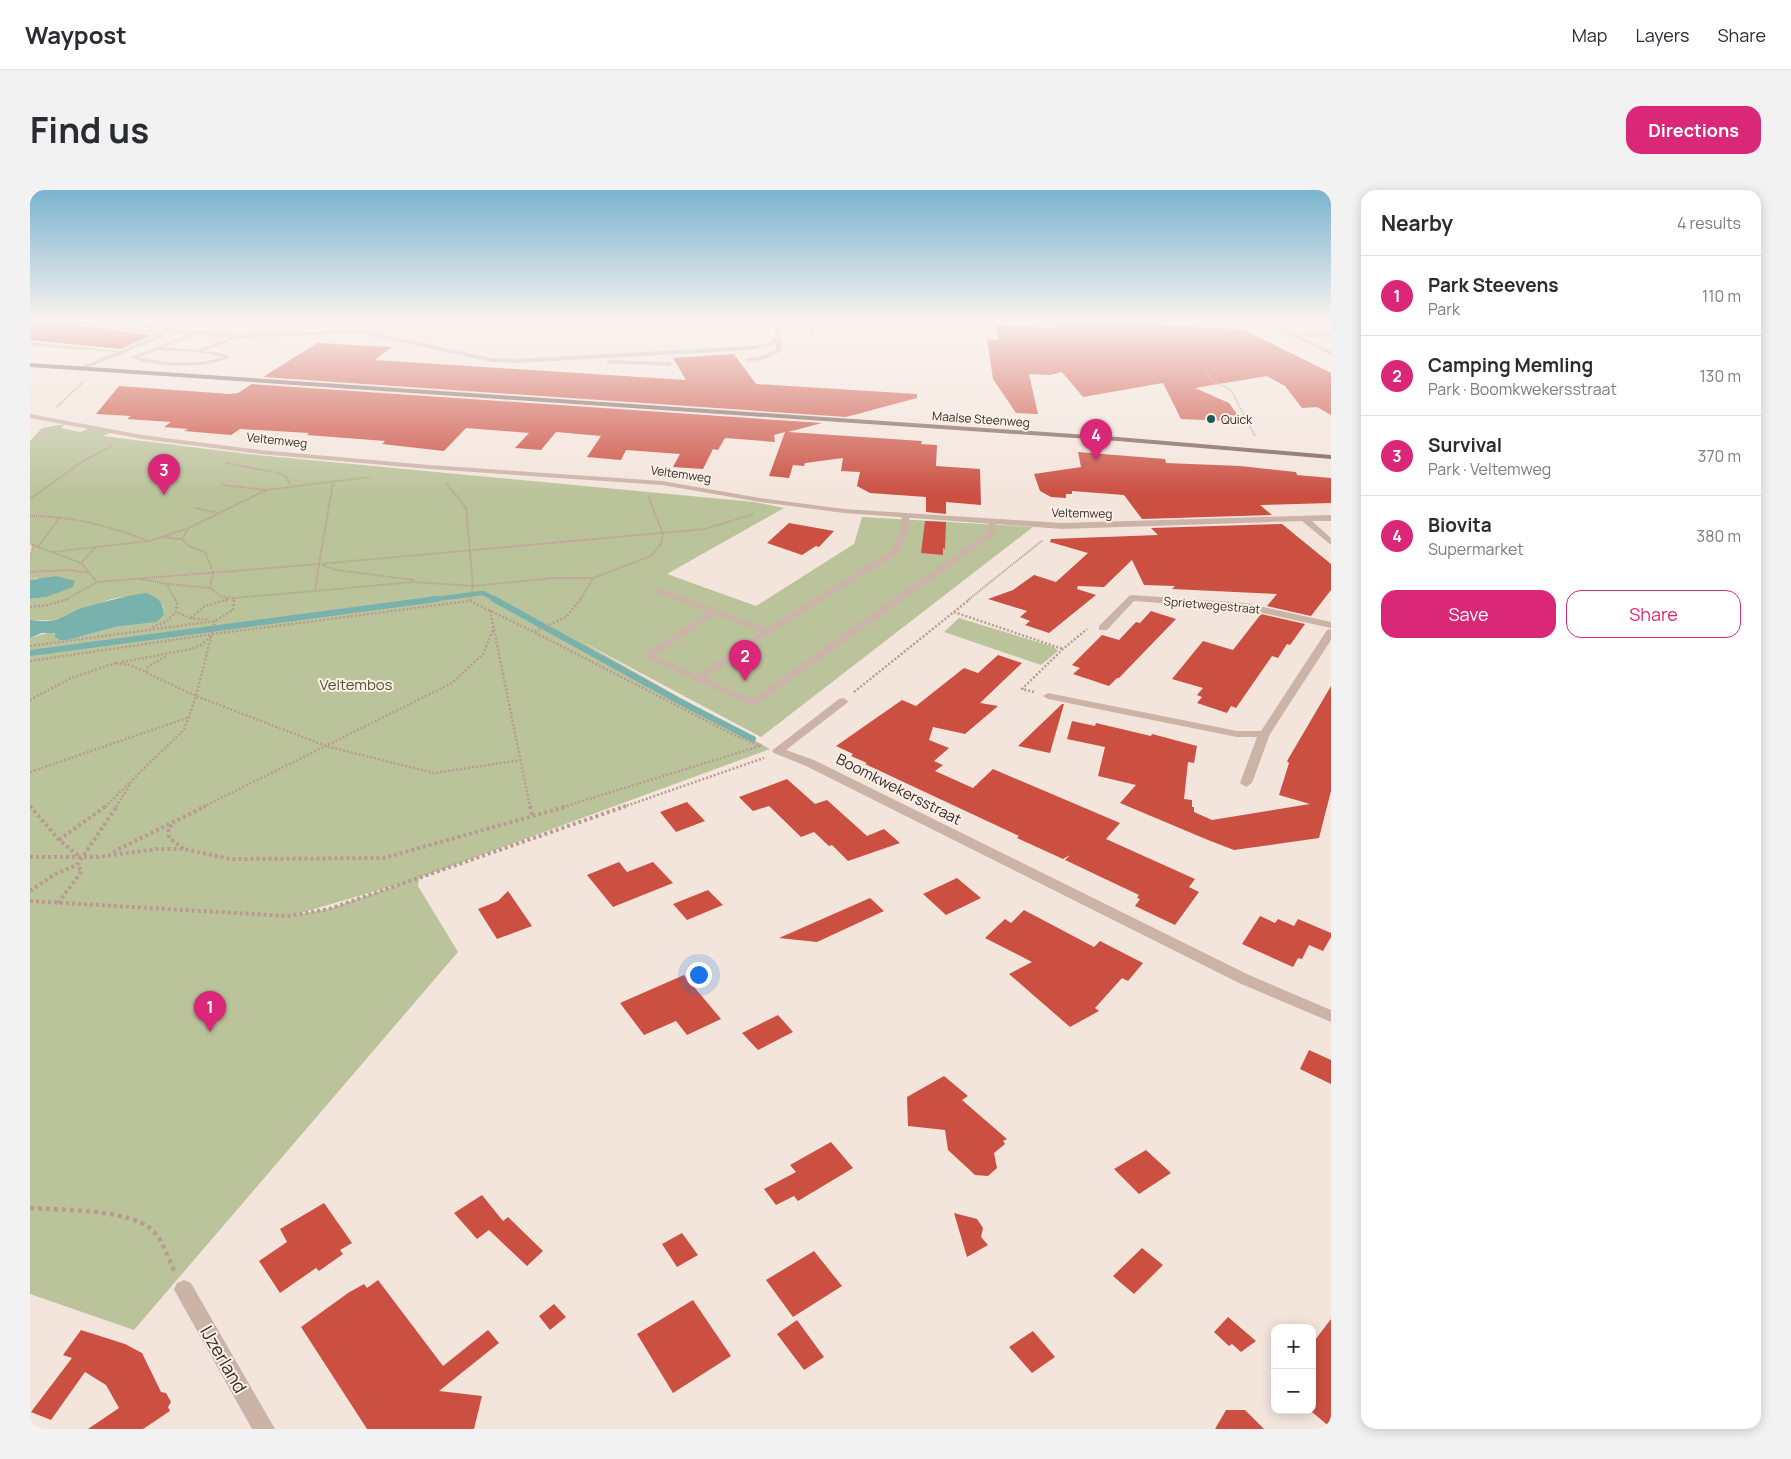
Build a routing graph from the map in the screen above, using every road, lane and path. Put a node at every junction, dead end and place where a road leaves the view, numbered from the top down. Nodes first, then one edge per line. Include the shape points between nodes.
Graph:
1 (86, 378) edge
2 (211, 378) edge
3 (1210, 378) edge
4 (30, 416) edge
5 (46, 418) junction
6 (1256, 438) dead end
7 (113, 446) dead end
8 (1331, 457) edge
9 (221, 462) dead end
10 (444, 480) dead end
11 (333, 483) dead end
12 (222, 485) dead end
13 (266, 490) junction
14 (647, 496) dead end
15 (30, 499) edge
16 (195, 508) dead end
17 (218, 514) junction
18 (757, 514) dead end
19 (30, 516) edge
20 (905, 516) junction
21 (60, 518) junction
22 (1331, 518) edge
23 (1304, 519) junction
24 (992, 521) junction
25 (1062, 526) junction
26 (189, 528) junction
27 (663, 534) junction
28 (161, 537) junction
29 (182, 539) junction
30 (149, 541) junction
31 (1331, 542) edge
32 (32, 544) edge
33 (38, 546) junction
34 (95, 548) junction
35 (471, 550) junction
36 (53, 552) junction
37 (30, 558) edge
38 (81, 563) junction
39 (319, 564) junction
40 (30, 572) edge
41 (213, 572) junction
42 (89, 573) junction
43 (593, 578) junction
44 (137, 579) junction
45 (420, 581) junction
46 (97, 582) junction
47 (167, 584) junction
48 (210, 588) junction
49 (473, 588) junction
50 (658, 590) dead end
51 (315, 591) junction
52 (234, 598) junction
53 (470, 601) junction
54 (30, 607) edge
55 (490, 610) junction
56 (176, 612) junction
57 (715, 612) junction
58 (954, 612) junction
59 (191, 618) junction
60 (214, 623) junction
61 (1331, 625) edge
62 (1103, 628) joint
63 (147, 629) junction
64 (493, 630) junction
65 (768, 631) junction
66 (534, 632) junction
67 (1331, 632) edge
68 (213, 633) junction
69 (30, 646) edge
70 (1063, 649) junction
71 (174, 653) junction
72 (30, 661) edge
73 (116, 663) junction
74 (146, 672) junction
75 (697, 679) junction
76 (196, 696) junction
77 (1048, 696) joint
78 (30, 700) edge
79 (843, 701) joint
80 (190, 717) junction
81 (1264, 734) junction
82 (326, 746) junction
83 (778, 750) junction
84 (522, 760) junction
85 (30, 772) edge
86 (134, 778) junction
87 (1246, 783) dead end
88 (30, 806) edge
89 (532, 816) junction
90 (177, 820) junction
91 (59, 840) junction
92 (184, 849) junction
93 (110, 854) junction
94 (30, 857) edge
95 (80, 858) junction
96 (77, 865) junction
97 (30, 892) edge
98 (30, 901) edge
99 (58, 903) junction
100 (1331, 1016) edge
101 (30, 1208) edge
102 (184, 1289) joint
103 (264, 1429) edge

1 - 5 path
2 - 8 main road, Maalse Steenweg via 1118,439
3 - 6 path via 1231,390
4 - 5 street, Veltemweg
5 - 20 street, Veltemweg via 142,436 260,452 662,483 760,500
7 - 15 path via 77,466
9 - 13 path via 278,473 286,476 290,485
10 - 35 path via 466,508
11 - 39 path
12 - 13 path
13 - 17 path
14 - 27 path
16 - 17 path
17 - 26 path
18 - 27 path via 705,529
19 - 21 path
20 - 24 street, Veltemweg
20 - 65 lane via 905,527 896,551
21 - 30 path via 112,528
21 - 33 path
22 - 23 street, Veltemweg
23 - 25 street, Veltemweg
23 - 31 street
24 - 25 street, Veltemweg
24 - 75 lane via 991,532 753,703
25 - 58 path
26 - 28 path
26 - 29 path
27 - 35 path
27 - 43 path via 661,544 651,556
28 - 29 path
28 - 30 path
29 - 41 path via 189,546 205,552
30 - 34 path
32 - 33 path
32 - 37 path
33 - 36 path
34 - 36 path
34 - 38 path
35 - 39 path
35 - 49 path
36 - 38 path
38 - 42 path
39 - 41 path
39 - 45 path via 336,570
39 - 51 path
40 - 42 path via 70,570
41 - 44 path
41 - 48 path
42 - 46 path
43 - 49 path via 554,578
43 - 66 path via 566,617
44 - 46 path
44 - 47 path
45 - 49 path
45 - 51 path
46 - 54 path via 70,598 43,607
47 - 48 path
47 - 56 path via 177,604
48 - 52 path via 222,597
49 - 53 path
50 - 57 lane
51 - 52 path
52 - 59 path via 205,606
52 - 60 path via 233,610
53 - 55 path
53 - 68 path
55 - 64 path
55 - 66 path
56 - 59 path
56 - 63 path via 166,622
57 - 65 lane
57 - 75 lane via 647,656
58 - 70 path
58 - 79 path
59 - 60 path
60 - 63 path
60 - 68 path
61 - 62 street, Sprietwegestraat via 1245,606 1132,598
62 - 70 path via 1085,629
63 - 69 path
64 - 82 path via 483,654 452,683
64 - 84 path
65 - 75 lane
66 - 89 path via 734,736 760,746
67 - 81 street
68 - 71 path via 201,645
68 - 72 path
68 - 76 path
70 - 77 path via 1022,689
71 - 73 path
71 - 74 path via 148,666
73 - 74 path
73 - 78 path via 70,678
74 - 76 path
76 - 80 path
76 - 82 path
77 - 81 street via 1237,734
79 - 83 street
80 - 85 path
80 - 86 path via 184,730
81 - 87 street
82 - 84 path via 434,773
82 - 90 path
83 - 99 path via 763,758 329,909 287,916
83 - 100 street, Boomkwekersstraat via 1244,979
84 - 89 path
86 - 91 path via 100,812
86 - 95 path via 100,833
88 - 91 path
89 - 92 path via 384,858 230,860
90 - 92 path via 168,828 169,838
90 - 93 path
91 - 95 path
92 - 93 path via 156,848
93 - 95 path
94 - 95 path
95 - 96 path
96 - 97 path via 57,873
96 - 99 path via 82,871
98 - 99 path
101 - 102 path via 136,1220 153,1230
102 - 103 street, IJzerland

